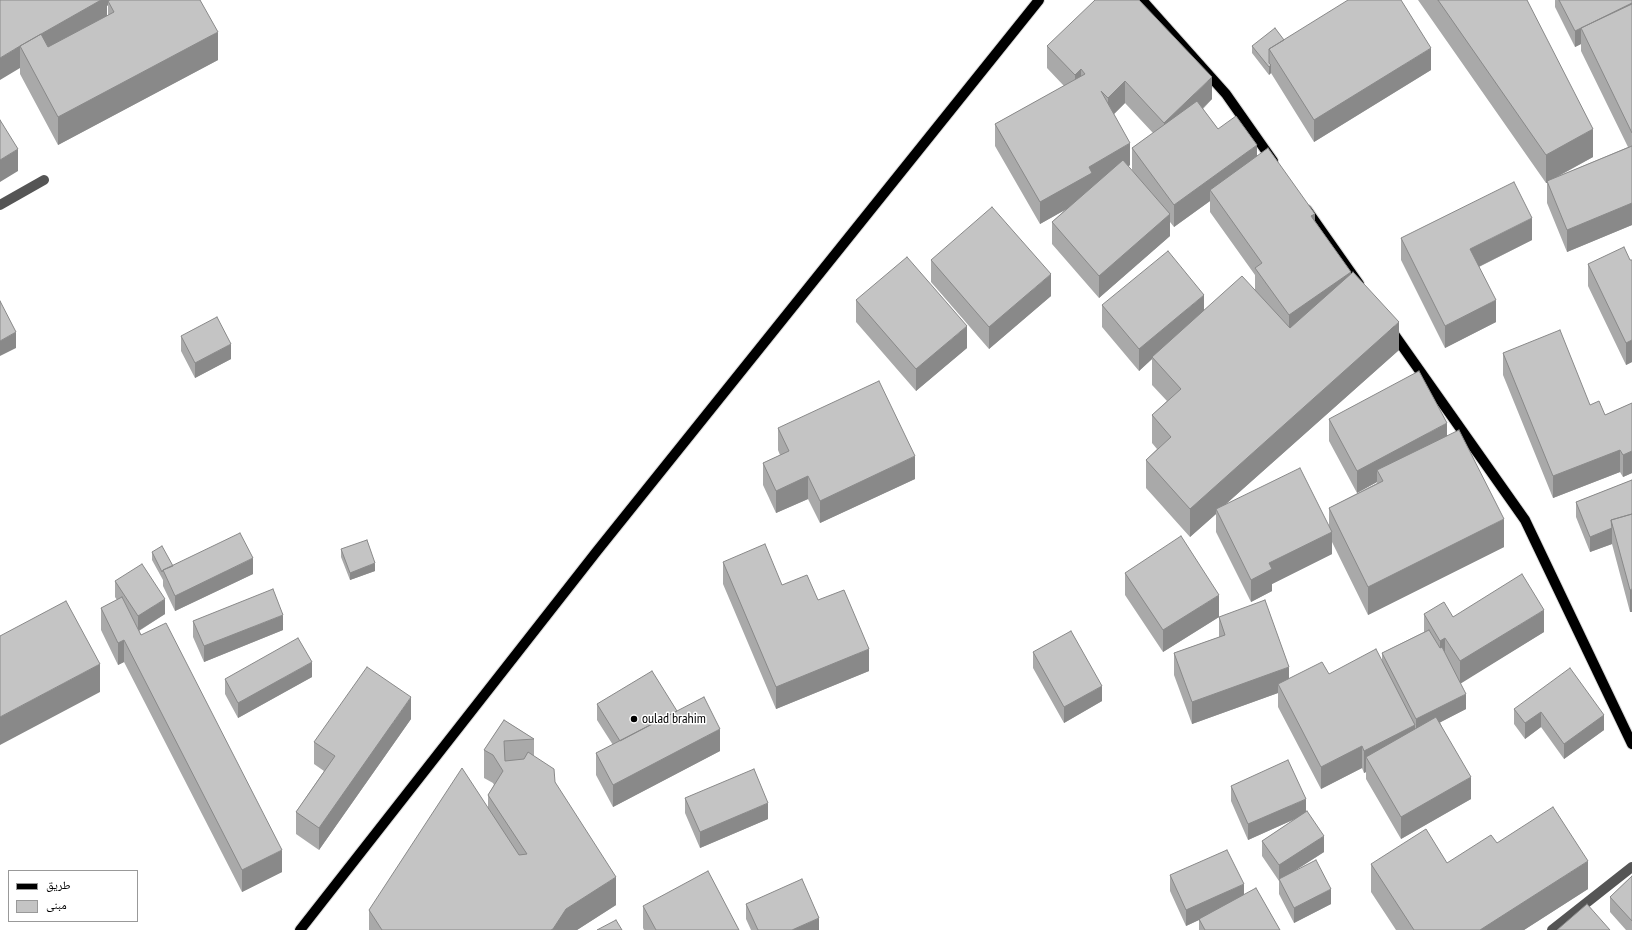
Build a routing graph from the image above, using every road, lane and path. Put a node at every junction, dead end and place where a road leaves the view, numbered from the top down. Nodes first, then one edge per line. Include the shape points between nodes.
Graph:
1 (1039, 0) edge
2 (1142, 0) edge
3 (1280, 171) edge
4 (44, 180) dead end
5 (1303, 204) edge
6 (0, 205) edge
7 (1366, 294) edge
8 (1385, 320) edge
9 (1632, 744) edge
10 (1632, 867) edge
11 (300, 930) edge
12 (1552, 930) edge

1 - 11 main road via 592,557
2 - 3 main road via 1226,94
4 - 6 street
5 - 7 main road
8 - 9 main road via 1526,520
10 - 12 street

